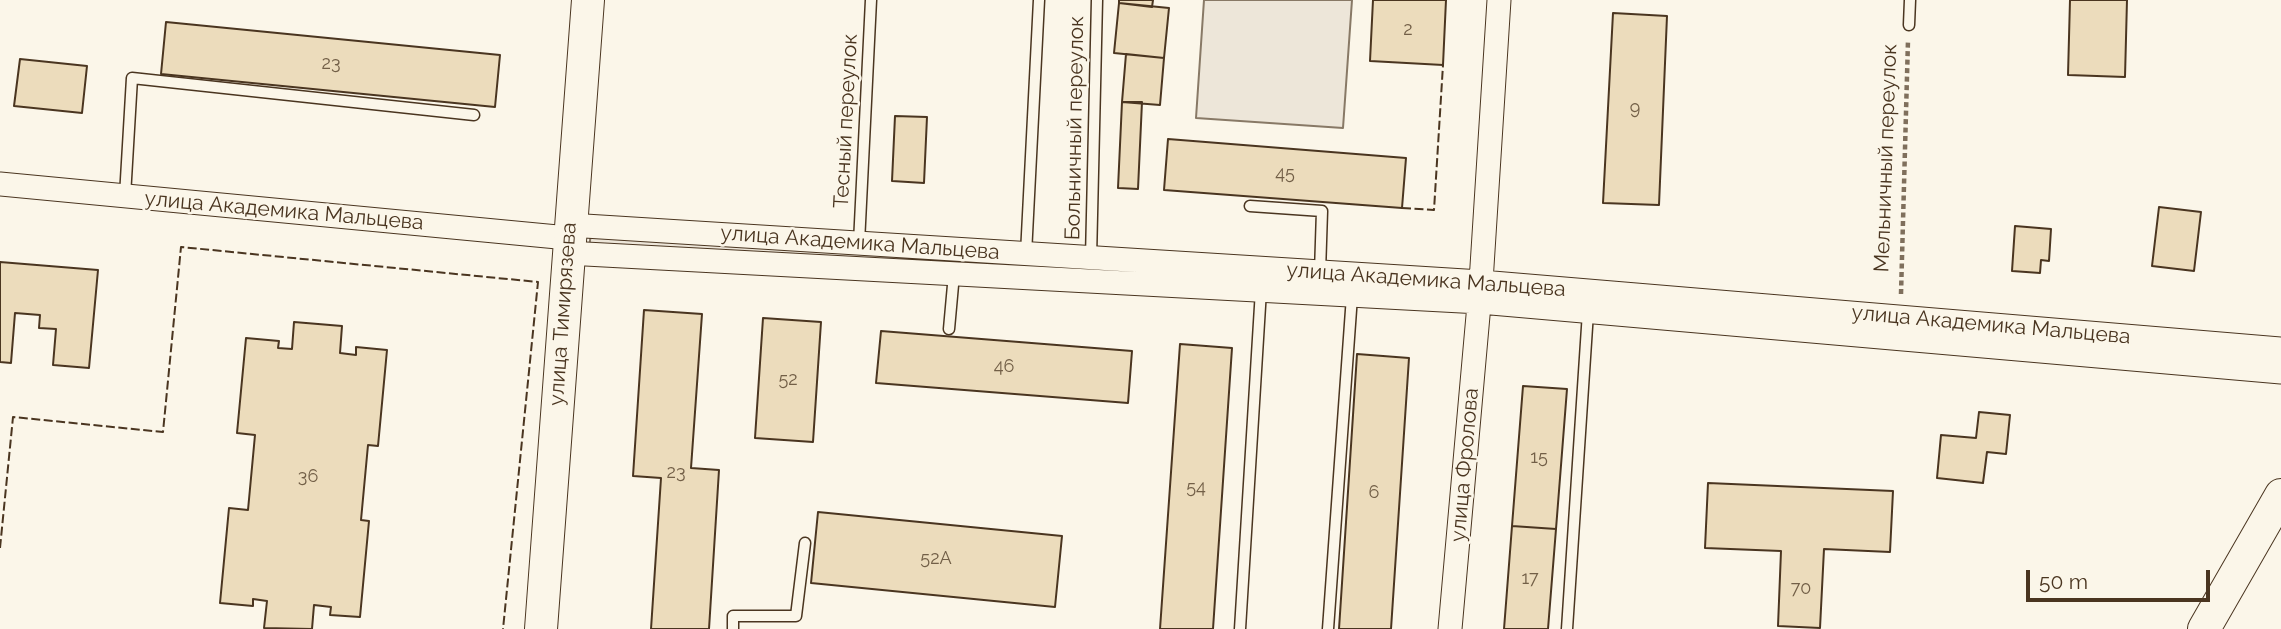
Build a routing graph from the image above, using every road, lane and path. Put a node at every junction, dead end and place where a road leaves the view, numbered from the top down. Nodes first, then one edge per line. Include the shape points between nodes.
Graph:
1 (585, 0) edge
2 (871, 0) edge
3 (1039, 0) edge
4 (1097, 0) edge
5 (1499, 0) edge
6 (1910, 0) edge
7 (1909, 25) joint
8 (474, 115) dead end
9 (0, 184) edge
10 (125, 196) junction
11 (1250, 206) dead end
12 (568, 239) junction
13 (859, 243) junction
14 (1027, 254) junction
15 (1091, 258) junction
16 (1320, 272) junction
17 (954, 274) junction
18 (1090, 281) junction
19 (1261, 290) junction
20 (1480, 292) junction
21 (1352, 296) junction
22 (1588, 312) junction
23 (1900, 318) junction
24 (948, 329) dead end
25 (2281, 349) edge
26 (2281, 372) edge
27 (2281, 495) edge
28 (2272, 533) edge
29 (805, 543) dead end
30 (541, 629) edge
31 (733, 629) edge
32 (1240, 629) edge
33 (1328, 629) edge
34 (1450, 629) edge
35 (1567, 629) edge
36 (2204, 629) edge

1 - 12 main road, улица Тимирязева
2 - 13 lane, Тесный переулок
3 - 14 lane
4 - 15 lane, Больничный переулок
5 - 20 street, улица Фролова
6 - 7 lane, Мельничный переулок
7 - 23 path, Мельничный переулок
8 - 10 lane via 132,78
9 - 10 street, улица Академика Мальцева
10 - 12 street, улица Академика Мальцева
11 - 16 lane via 1322,211
12 - 13 street, улица Академика Мальцева
12 - 17 street
12 - 30 main road, улица Тимирязева
13 - 14 street, улица Академика Мальцева
14 - 15 street, улица Академика Мальцева
15 - 16 street, улица Академика Мальцева
15 - 18 street
16 - 20 street, улица Академика Мальцева
17 - 18 street
17 - 24 lane
18 - 19 street
19 - 21 street
19 - 32 lane
20 - 21 street
20 - 22 street
20 - 23 street, улица Академика Мальцева
20 - 34 street, улица Фролова
21 - 33 lane
22 - 26 street
22 - 35 lane
23 - 25 street, улица Академика Мальцева
27 - 28 main road
28 - 36 main road
29 - 31 lane via 796,616 733,616

